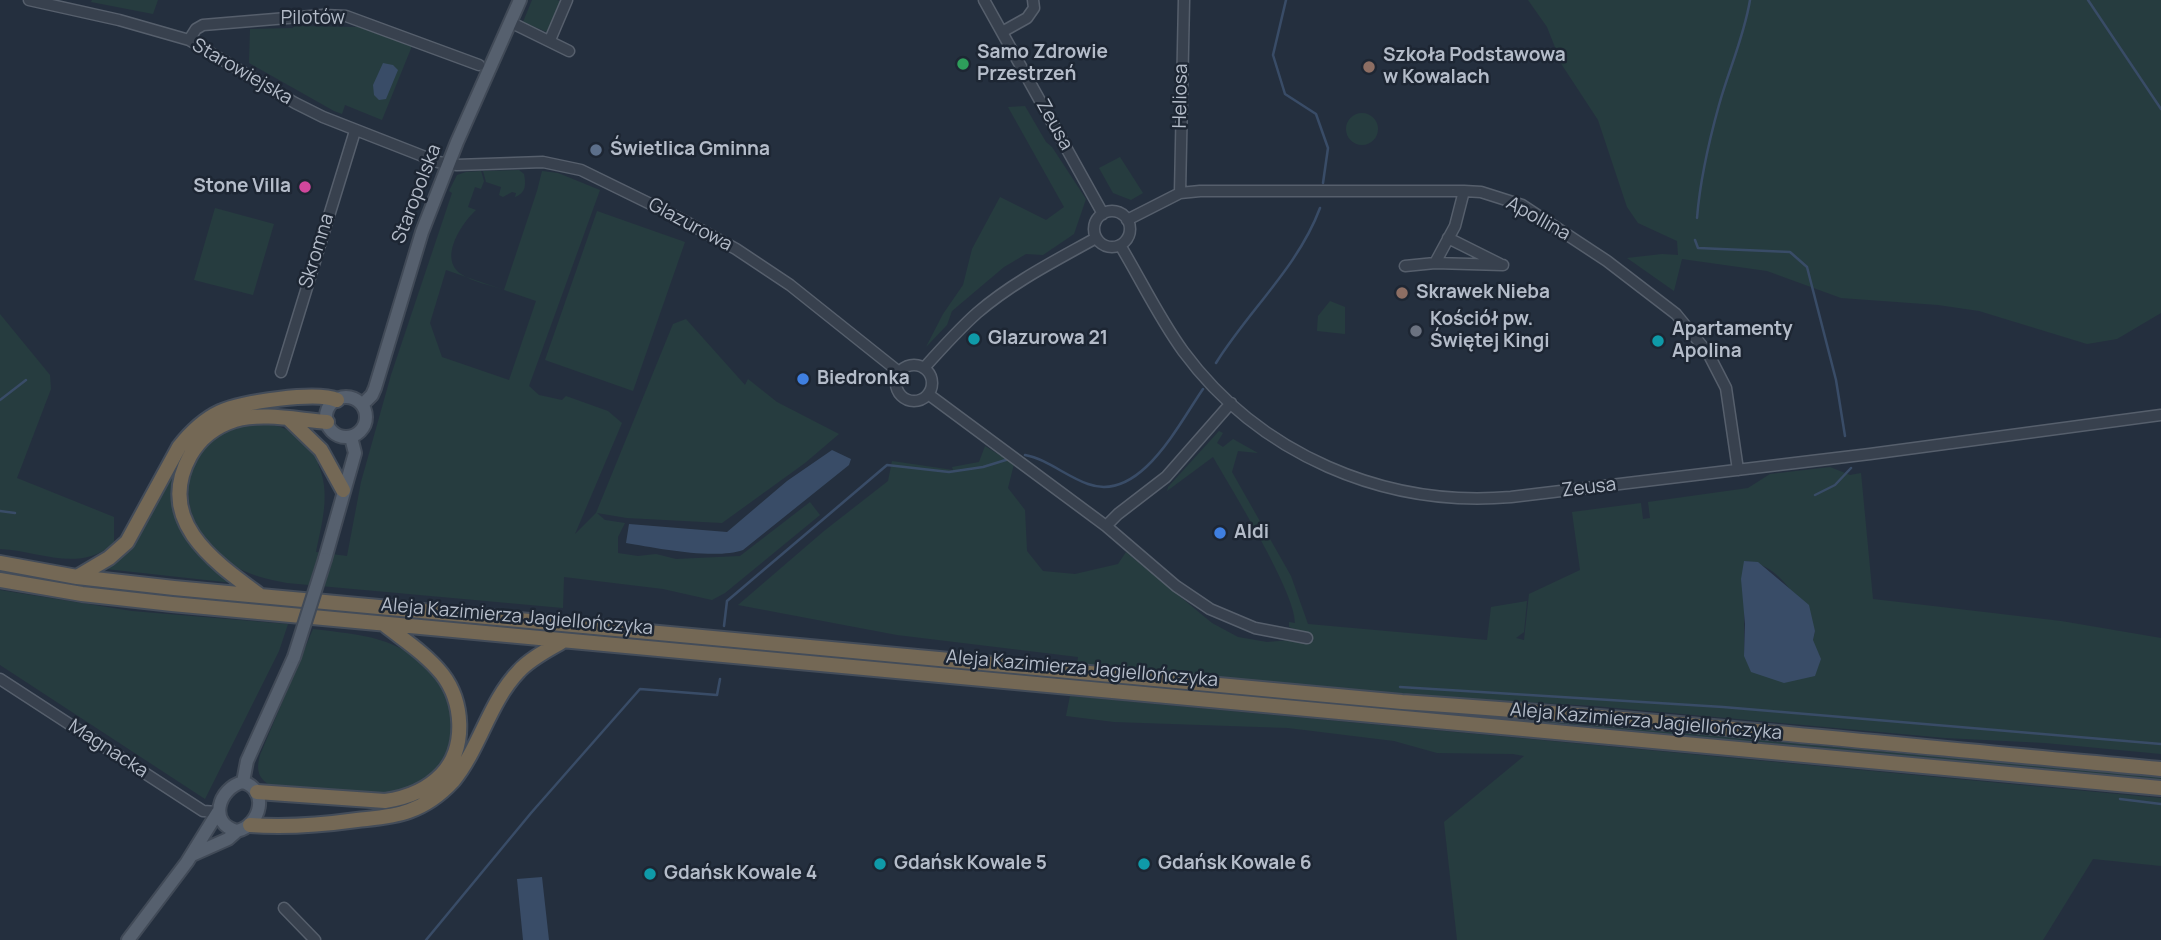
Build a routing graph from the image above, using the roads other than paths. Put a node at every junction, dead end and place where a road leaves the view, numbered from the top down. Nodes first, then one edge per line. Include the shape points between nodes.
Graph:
1 (29, 0) edge
2 (520, 0) edge
3 (567, 0) edge
4 (984, 0) edge
5 (1032, 0) edge
6 (1184, 0) edge
7 (45, 2) edge
8 (510, 22) junction
9 (1002, 32) junction
10 (189, 40) junction
11 (550, 40) junction
12 (569, 51) dead end
13 (479, 65) dead end
14 (355, 131) junction
15 (448, 164) junction
16 (1464, 191) junction
17 (1181, 193) junction
18 (1103, 214) junction
19 (1127, 220) junction
20 (1096, 238) junction
21 (1448, 239) junction
22 (1121, 245) junction
23 (1435, 263) junction
24 (1405, 266) dead end
25 (925, 369) junction
26 (282, 372) dead end
27 (899, 372) junction
28 (928, 394) junction
29 (337, 400) junction
30 (1231, 403) junction
31 (362, 405) junction
32 (2161, 415) edge
33 (289, 419) junction
34 (327, 422) junction
35 (351, 437) junction
36 (1738, 470) junction
37 (343, 490) junction
38 (1106, 526) junction
39 (0, 563) edge
40 (77, 577) junction
41 (0, 580) edge
42 (260, 596) junction
43 (383, 624) junction
44 (1307, 638) dead end
45 (563, 641) junction
46 (0, 679) edge
47 (2161, 769) edge
48 (243, 782) junction
49 (2161, 789) edge
50 (257, 792) junction
51 (218, 812) junction
52 (244, 828) junction
53 (192, 855) junction
54 (284, 908) dead end
55 (128, 940) edge
56 (314, 940) edge

1 - 7 street, Starowiejska
2 - 8 main road, Staropolska
3 - 11 street
4 - 9 street, Zeusa
5 - 9 street via 1032,13
6 - 17 street, Heliosa
7 - 10 street, Starowiejska
8 - 11 street
8 - 15 main road, Staropolska
9 - 18 street, Zeusa
10 - 13 street, Pilotów via 203,25 345,16
10 - 14 street, Starowiejska via 295,103
11 - 12 street
14 - 15 street, Starowiejska
14 - 26 street, Skromna
15 - 27 street, Glazurowa via 543,162 580,170 736,249 790,285
15 - 31 main road, Staropolska via 408,273 375,388
16 - 17 street, Apollina
16 - 21 street
16 - 36 street, Apollina via 1522,205 1676,314 1708,353 1726,387
17 - 19 street, Apollina
18 - 19 street via 1117,212
18 - 20 street via 1095,225
19 - 22 street via 1129,234
20 - 22 street via 1107,246
20 - 25 street via 993,300
21 - 23 street
21 - 23 street via 1503,265
22 - 30 street, Zeusa via 1183,351
23 - 24 street
25 - 27 street via 911,365
25 - 28 street via 931,380
27 - 28 street via 896,385 903,397 916,400
28 - 38 street
29 - 31 main road via 351,398
29 - 34 main road via 328,409
29 - 40 highway via 314,396 250,404 206,420 179,447 127,542
30 - 36 street, Zeusa via 1273,437 1320,464 1366,482 1426,496 1502,498
30 - 38 street via 1166,477
31 - 35 main road, Staropolska via 365,424
32 - 36 street, Zeusa
33 - 34 highway
33 - 37 highway via 321,450
33 - 42 highway via 250,417 215,429 192,452 181,481 183,515 200,547
34 - 35 main road via 333,433
35 - 37 main road, Staropolska via 355,453
37 - 48 main road, Staropolska, bridge via 294,657 247,761
38 - 44 street via 1210,609 1255,628
39 - 40 highway, Aleja Kazimierza Jagiellończyka
40 - 42 highway, Aleja Kazimierza Jagiellończyka
41 - 43 highway, Aleja Kazimierza Jagiellończyka via 109,597
42 - 47 highway, Aleja Kazimierza Jagiellończyka
43 - 45 highway, Aleja Kazimierza Jagiellończyka
43 - 50 highway via 434,665 454,694 458,736 443,773 421,790 385,801
45 - 49 highway, Aleja Kazimierza Jagiellończyka
45 - 52 highway via 517,672 453,780 421,806 387,817 307,827
46 - 51 street, Magnacka via 203,811
48 - 50 main road
48 - 51 main road via 229,789
50 - 52 main road via 257,814
51 - 52 main road via 225,825
51 - 53 main road
52 - 53 main road
53 - 55 main road
54 - 56 street

